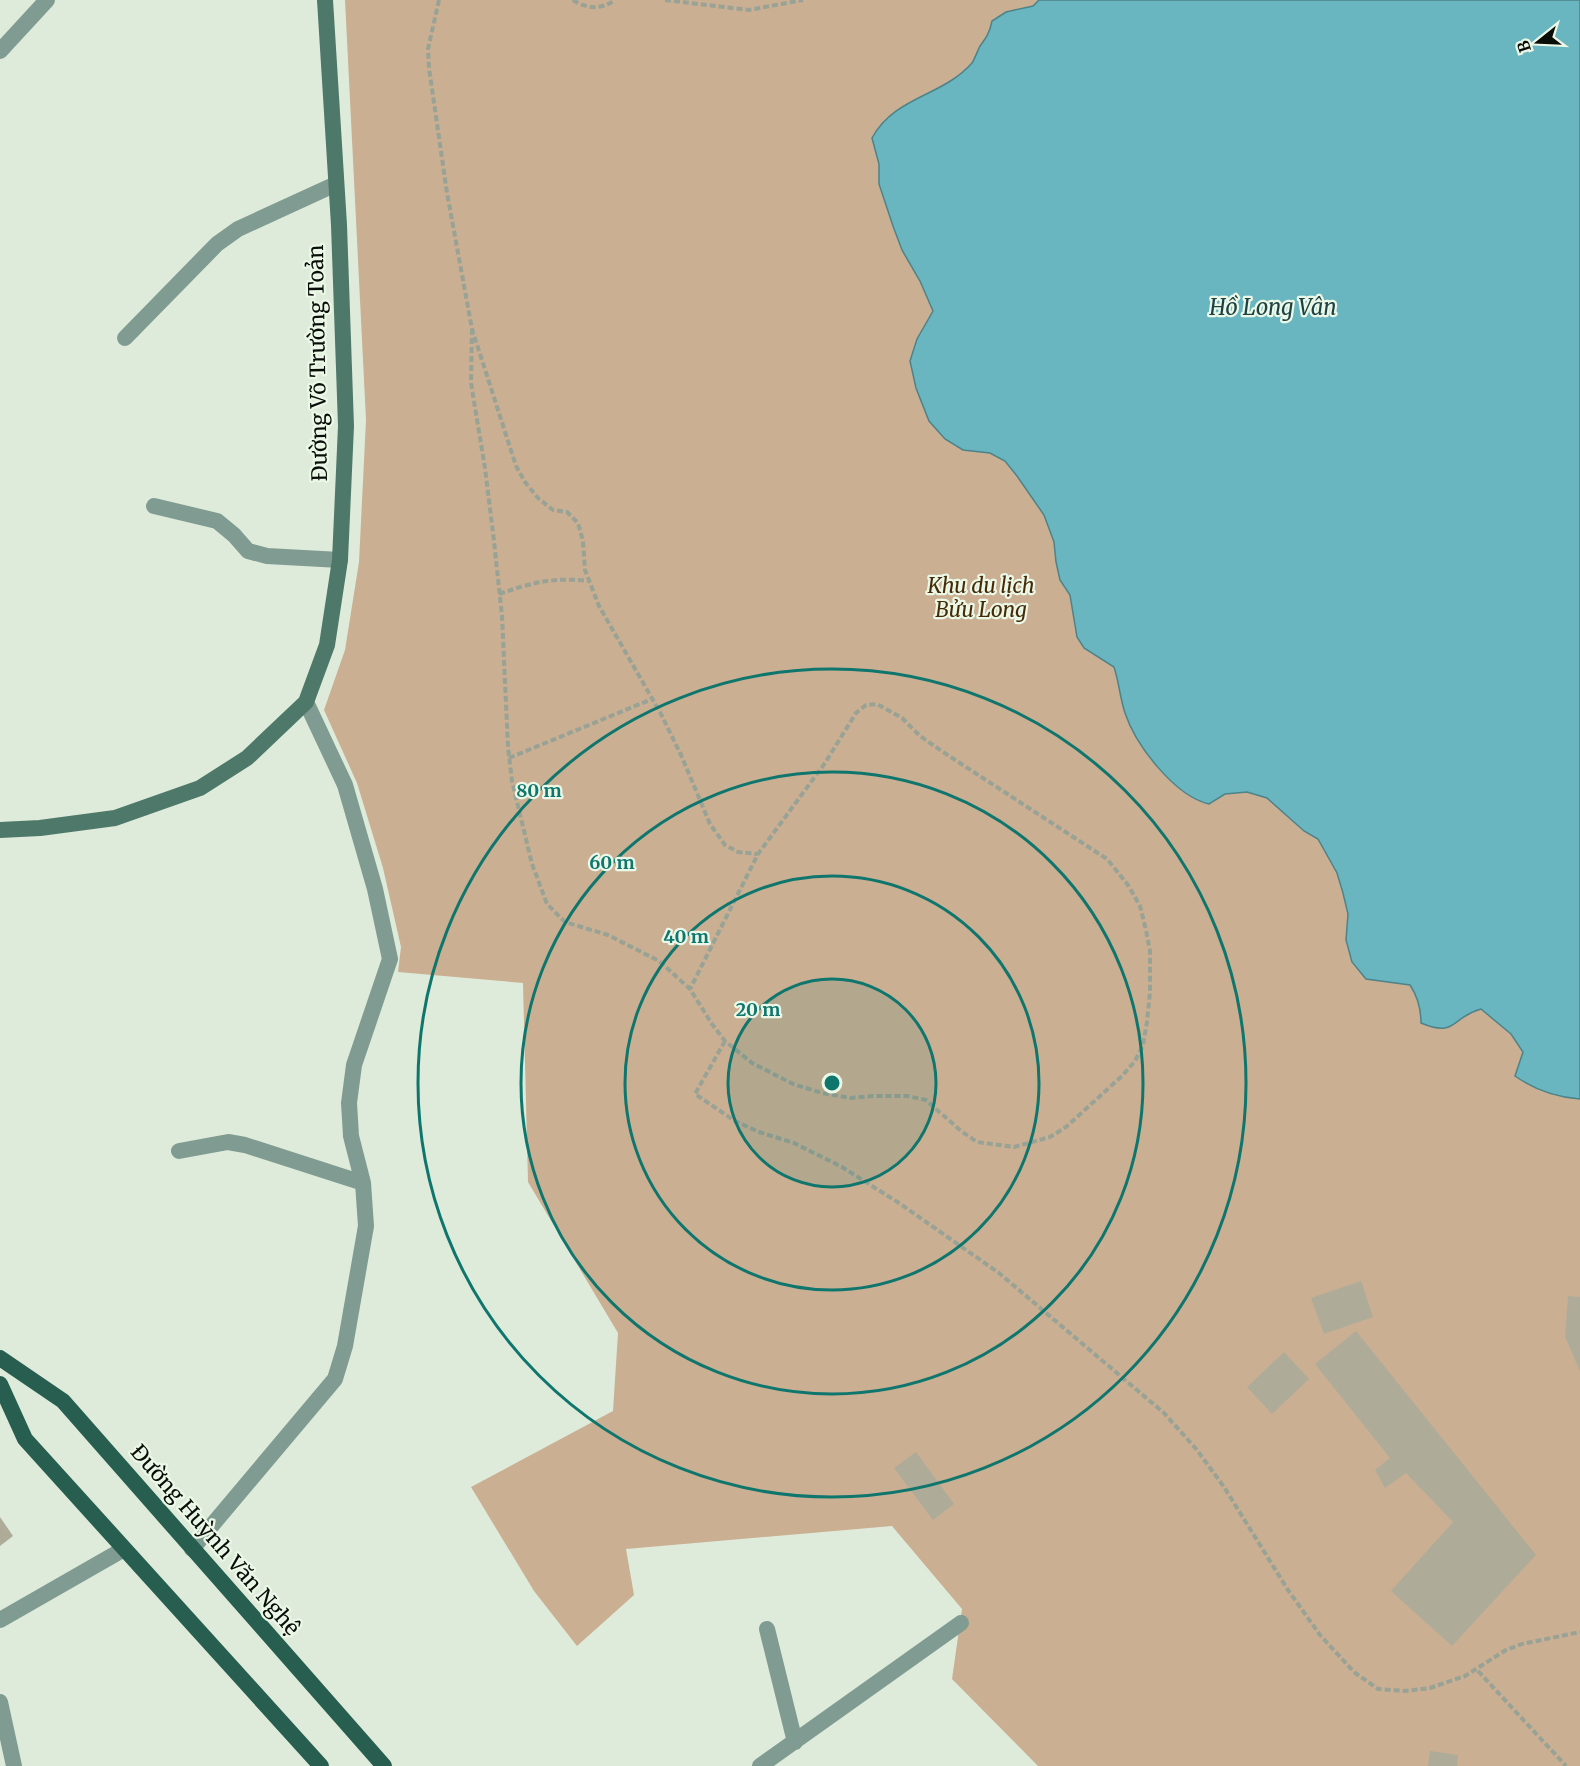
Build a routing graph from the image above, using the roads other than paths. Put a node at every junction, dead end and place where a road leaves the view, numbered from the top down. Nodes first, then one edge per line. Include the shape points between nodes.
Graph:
1 (47, 0) edge
2 (325, 0) edge
3 (0, 51) edge
4 (336, 184) junction
5 (125, 338) dead end
6 (154, 506) dead end
7 (340, 560) junction
8 (306, 702) junction
9 (0, 830) edge
10 (178, 1151) dead end
11 (363, 1183) junction
12 (0, 1358) edge
13 (0, 1384) edge
14 (124, 1549) junction
15 (192, 1549) junction
16 (0, 1621) edge
17 (961, 1623) dead end
18 (767, 1629) dead end
19 (0, 1701) edge
20 (795, 1742) junction
21 (14, 1766) edge
22 (321, 1766) edge
23 (384, 1766) edge
24 (760, 1766) edge

1 - 3 street
2 - 4 main road, Đường Võ Trường Toản
4 - 5 street via 238,229 217,244
4 - 7 main road, Đường Võ Trường Toản via 346,426
6 - 7 street via 217,521 248,551 267,556
7 - 8 main road, Đường Võ Trường Toản via 327,645
8 - 9 main road, Đường Võ Trường Toản via 247,758 200,788 115,818
8 - 11 street via 345,785 375,889 390,959 354,1065 349,1103 351,1136
10 - 11 street via 228,1142
11 - 15 street via 366,1226 345,1346 335,1379
12 - 15 main road, Đường Huỳnh Văn Nghệ via 63,1401
13 - 14 main road via 25,1439
14 - 16 street
14 - 22 main road
15 - 23 main road, Đường Huỳnh Văn Nghệ
17 - 20 street
18 - 20 street
19 - 21 street
20 - 24 street

